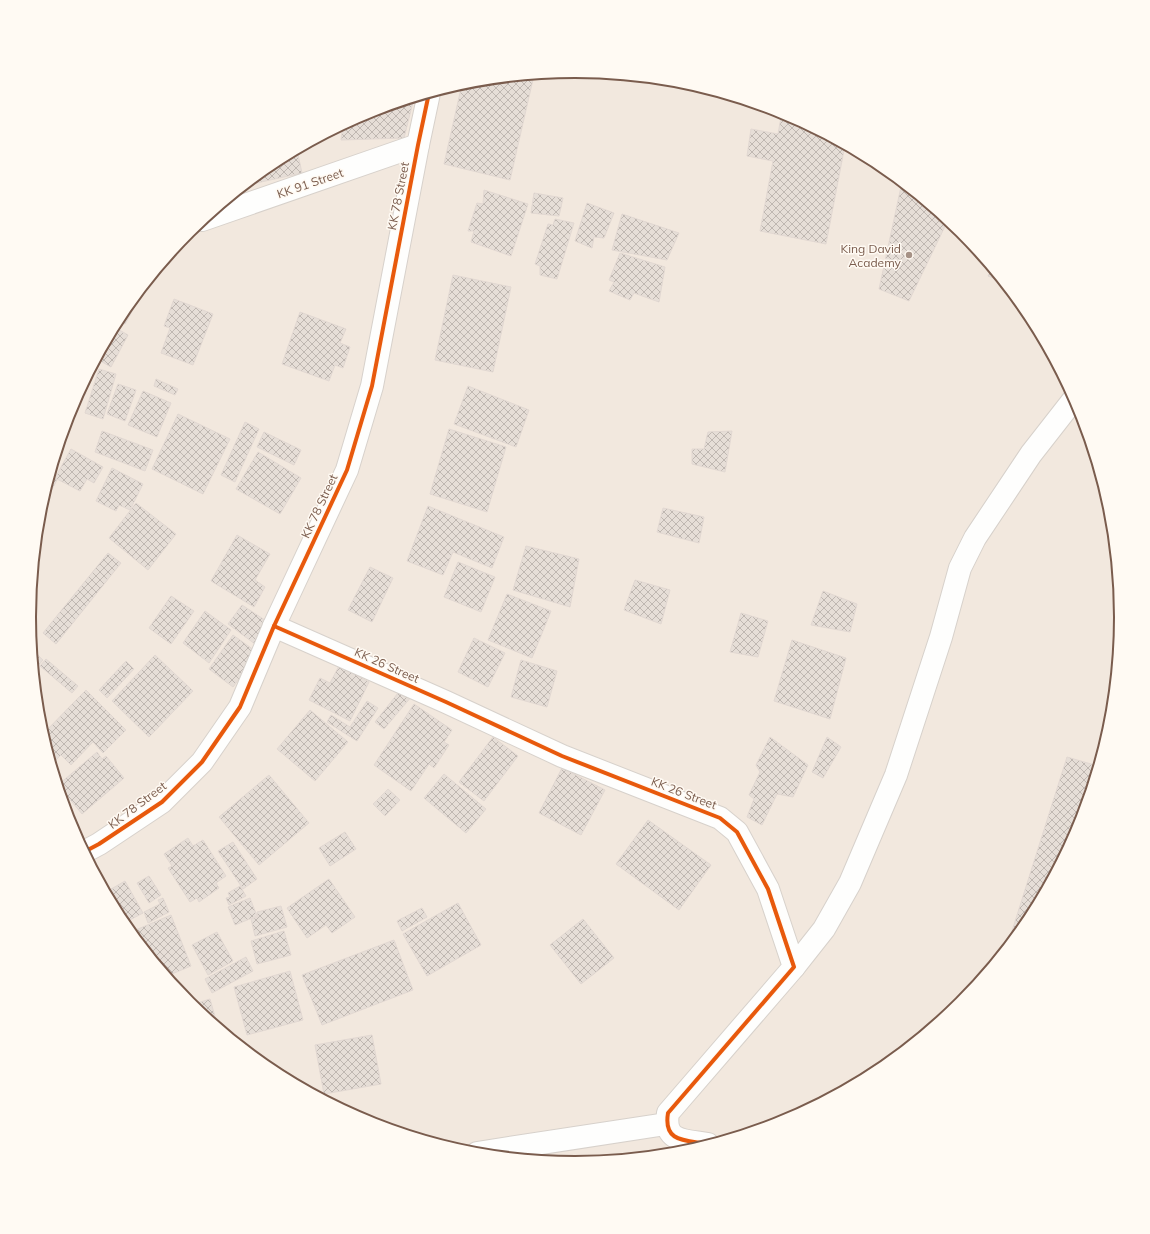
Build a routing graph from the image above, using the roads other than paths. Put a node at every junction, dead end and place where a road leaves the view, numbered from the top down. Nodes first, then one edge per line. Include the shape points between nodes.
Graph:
1 (428, 98) edge
2 (418, 145) junction
3 (217, 215) edge
4 (1070, 404) edge
5 (274, 626) junction
6 (89, 849) edge
7 (794, 968) junction
8 (666, 1124) junction
9 (696, 1142) edge
10 (497, 1150) edge

1 - 2 street, KK 78 Street
2 - 3 street, KK 91 Street
2 - 5 street, KK 78 Street via 372,386 347,470
4 - 7 street via 1031,454 975,538 960,568 898,767 878,818 850,883 824,929
5 - 6 street, KK 78 Street via 240,707 202,762 162,802
5 - 7 street, KK 26 Street via 562,756 720,818 737,832 768,889
7 - 8 street via 668,1113
8 - 9 street via 669,1132 680,1140
8 - 10 street

